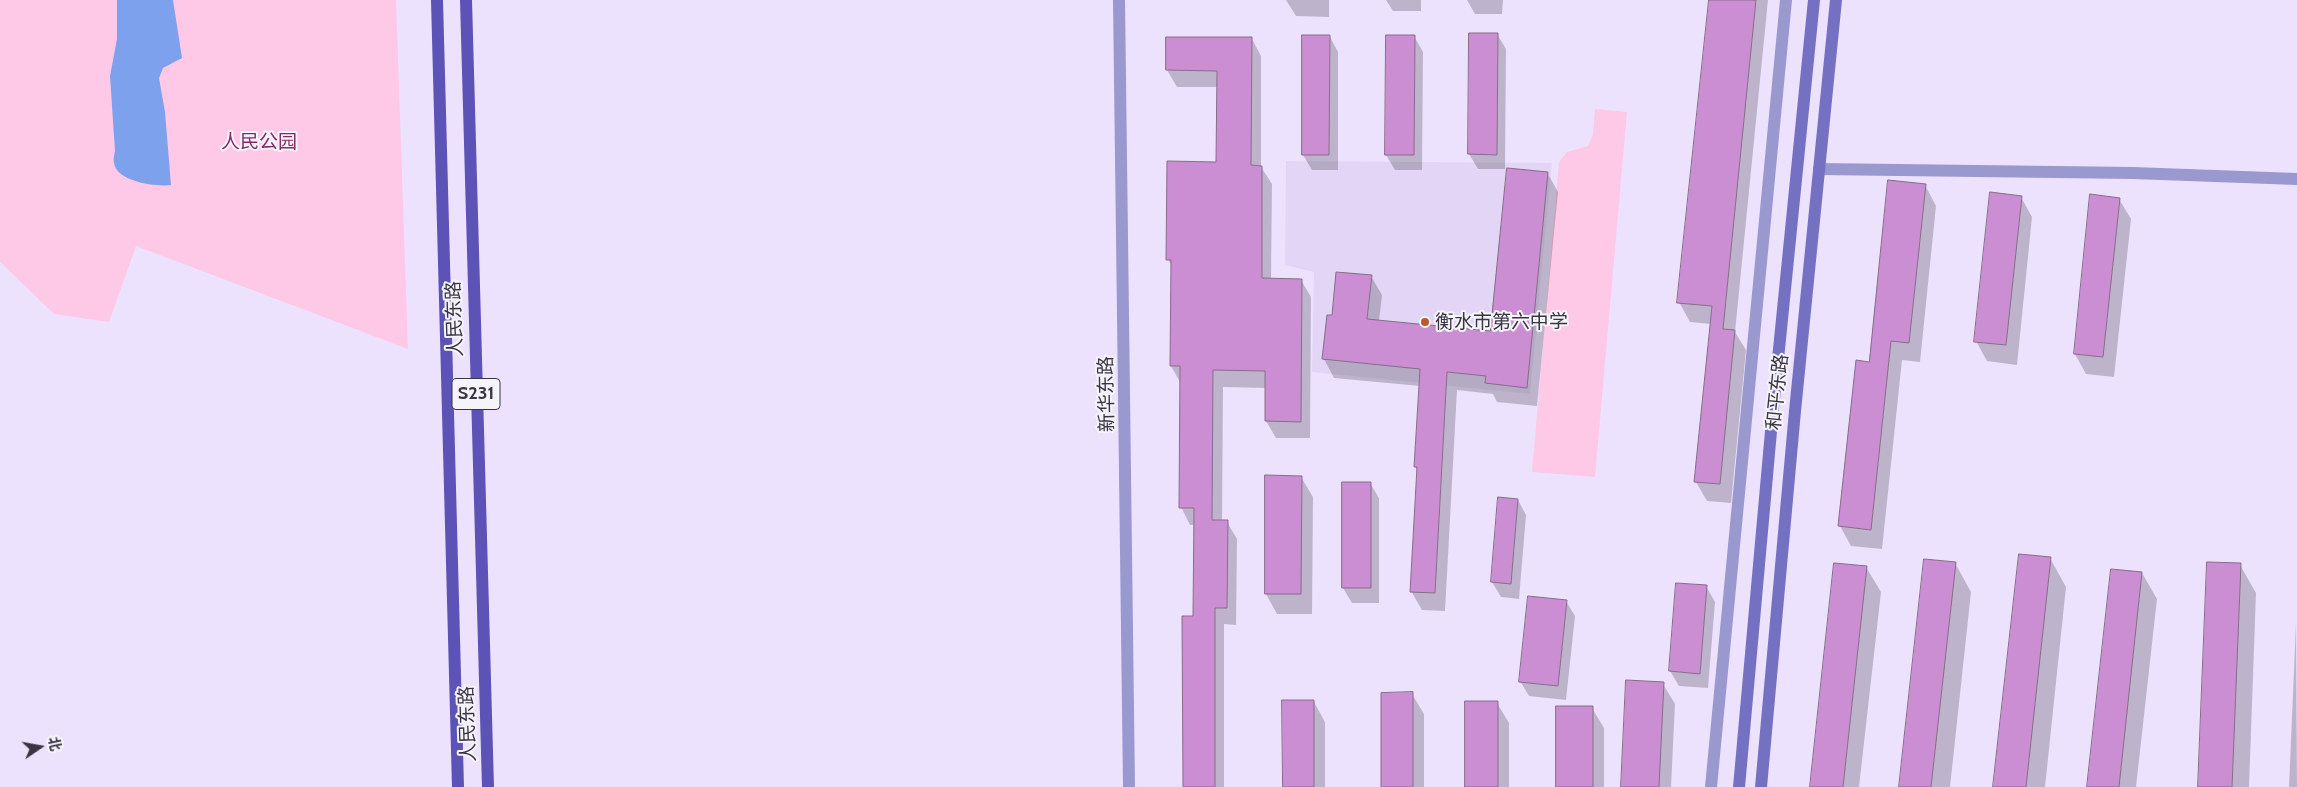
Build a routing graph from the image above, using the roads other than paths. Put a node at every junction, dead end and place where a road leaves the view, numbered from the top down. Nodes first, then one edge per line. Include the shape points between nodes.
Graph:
1 (437, 0) edge
2 (466, 0) edge
3 (1120, 0) edge
4 (1786, 0) edge
5 (1814, 0) edge
6 (1836, 0) edge
7 (1819, 169) junction
8 (2297, 179) edge
9 (458, 787) edge
10 (488, 787) edge
11 (1129, 787) edge
12 (1711, 787) edge
13 (1739, 787) edge
14 (1761, 787) edge

1 - 9 main road, 人民东路 / S231
2 - 10 main road, 人民东路 / S231
3 - 11 street, 新华东路
4 - 12 street
5 - 13 main road, 和平东路
6 - 7 main road, 和平东路
7 - 8 street via 2133,173
7 - 14 main road, 和平东路

